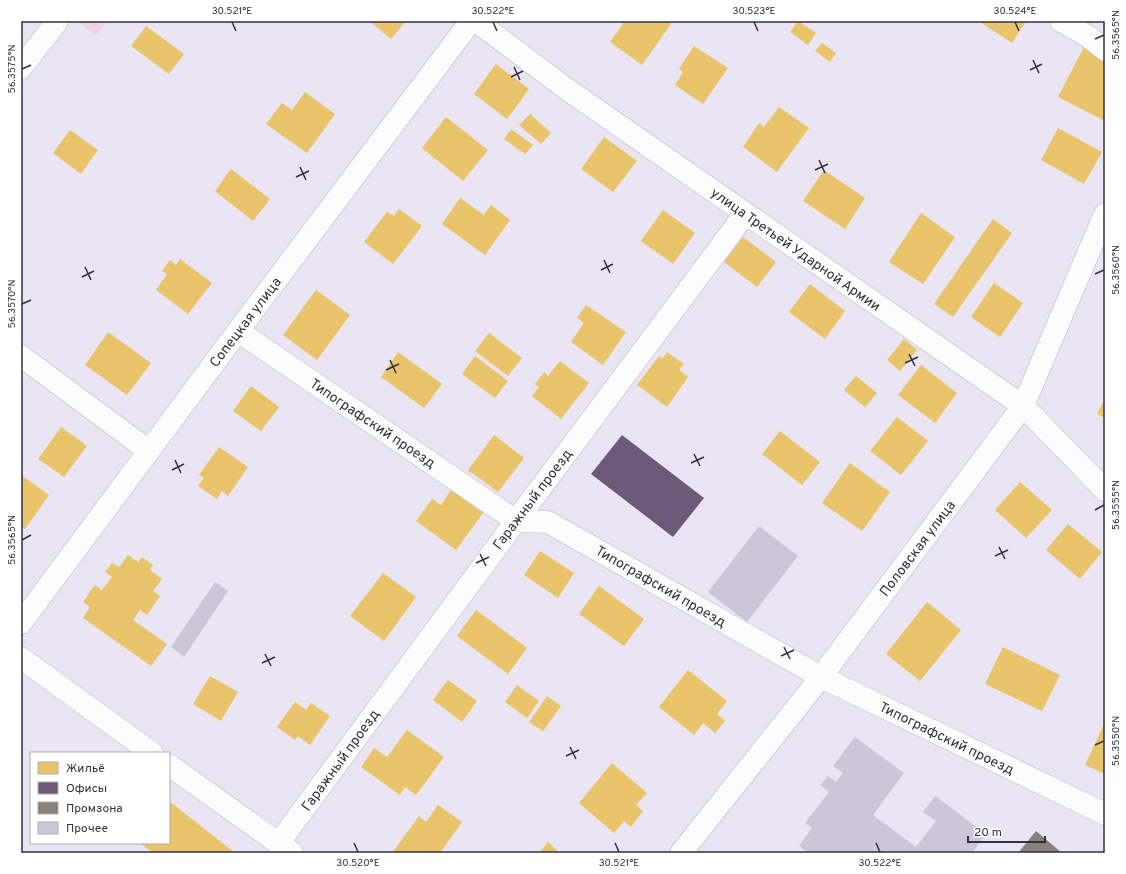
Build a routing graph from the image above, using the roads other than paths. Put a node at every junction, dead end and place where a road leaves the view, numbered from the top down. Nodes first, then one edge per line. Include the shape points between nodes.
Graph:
1 (471, 21) edge
2 (476, 21) edge
3 (1061, 21) edge
4 (55, 22) edge
5 (1105, 50) edge
6 (21, 68) edge
7 (746, 214) junction
8 (1105, 214) edge
9 (238, 331) junction
10 (21, 356) edge
11 (1023, 406) junction
12 (148, 452) junction
13 (1105, 490) edge
14 (516, 521) junction
15 (21, 624) edge
16 (21, 658) edge
17 (821, 677) junction
18 (151, 752) edge
19 (170, 766) edge
20 (1105, 814) edge
21 (285, 848) edge
22 (681, 853) edge

1 - 9 street, Сопецкая улица
2 - 7 street, улица Третьей Ударной Армии via 568,90
3 - 5 street via 1089,37
4 - 6 street
7 - 11 street, улица Третьей Ударной Армии
7 - 14 street, Гаражный проезд
8 - 11 street, Половская улица
9 - 12 street, Сопецкая улица
9 - 14 street, Типографский проезд
10 - 12 street
11 - 13 street, улица Третьей Ударной Армии
11 - 17 street, Половская улица
12 - 15 street, Сопецкая улица
14 - 17 street, Типографский проезд via 548,522
14 - 21 street, Гаражный проезд
16 - 18 street
17 - 20 street, Типографский проезд
17 - 22 street, Половская улица
19 - 21 street

